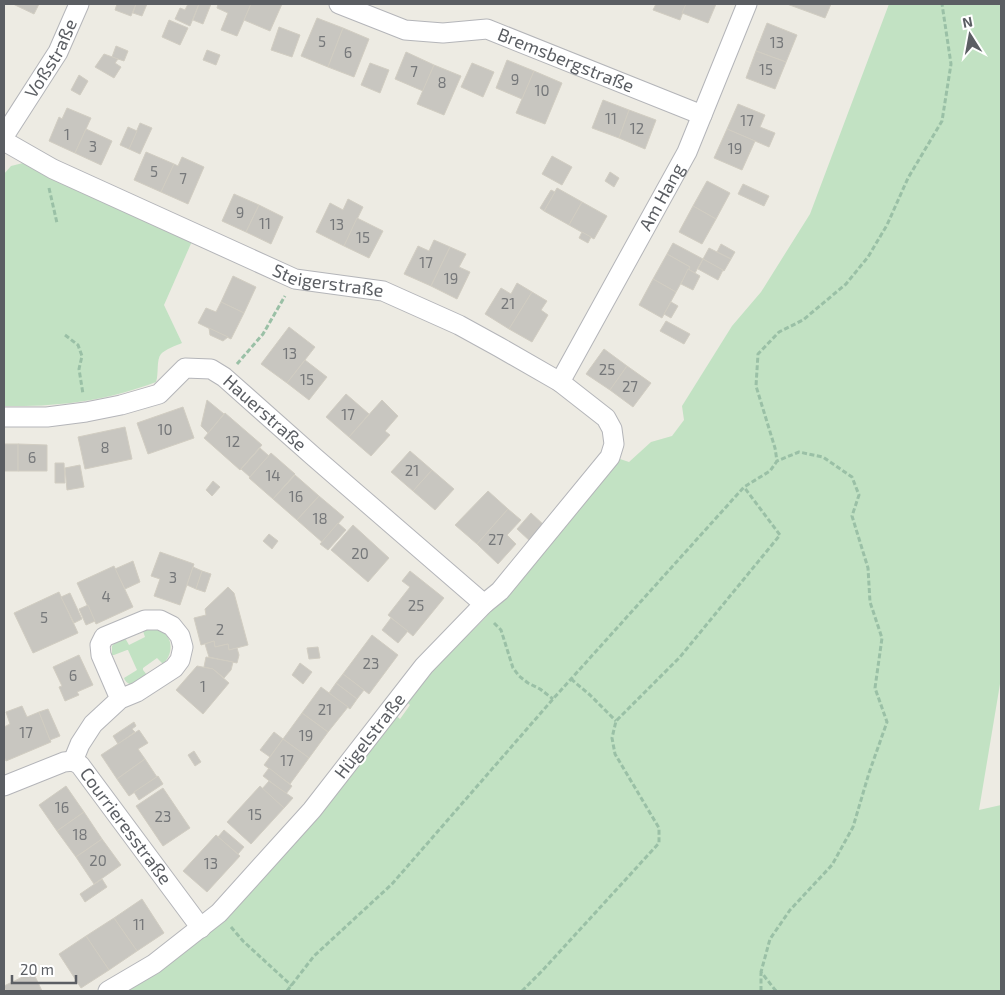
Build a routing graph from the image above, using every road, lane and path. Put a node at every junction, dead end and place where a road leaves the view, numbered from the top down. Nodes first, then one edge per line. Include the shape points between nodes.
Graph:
1 (79, 4) edge
2 (339, 4) edge
3 (746, 4) edge
4 (942, 4) edge
5 (702, 115) junction
6 (4, 136) edge
7 (4, 141) edge
8 (53, 169) junction
9 (58, 223) dead end
10 (283, 301) dead end
11 (65, 335) dead end
12 (224, 377) junction
13 (560, 382) junction
14 (86, 412) junction
15 (4, 417) edge
16 (610, 458) joint
17 (777, 461) junction
18 (744, 487) junction
19 (481, 608) junction
20 (571, 679) junction
21 (120, 699) junction
22 (553, 699) junction
23 (616, 721) junction
24 (73, 761) junction
25 (4, 786) edge
26 (219, 913) junction
27 (201, 928) junction
28 (761, 972) junction
29 (292, 986) junction
30 (108, 991) edge
31 (287, 991) edge
32 (522, 991) edge
33 (760, 991) edge
34 (776, 991) edge

1 - 6 street, Voßstraße via 58,52
2 - 5 street, Bremsbergstraße via 405,30 443,33 487,28
3 - 5 street, Am Hang
4 - 17 path via 951,64 942,121 908,178 888,225 846,284 803,320 779,332 758,354 756,386
5 - 13 street, Am Hang via 687,152
7 - 8 street, Steigerstraße
8 - 9 path via 48,181
8 - 13 street, Steigerstraße via 295,279 383,291 459,325
10 - 12 path via 263,334
11 - 14 path via 78,345 82,356 79,368
12 - 14 street, Hauerstraße via 211,369 185,368 159,394
12 - 19 street, Hauerstraße
13 - 16 street, Steigerstraße via 606,418 614,444
14 - 15 street, Hauerstraße via 47,417
16 - 19 street, Hügelstraße via 500,590
17 - 18 path via 770,471
17 - 28 path via 799,452 823,457 852,477 860,495 852,516 868,568 870,602 882,638 875,688 887,722 852,828 832,865 790,910 770,939
18 - 20 path
18 - 23 path via 780,535 680,657
19 - 22 path via 501,630 513,668 519,676
19 - 26 street, Hügelstraße via 424,666 312,810
20 - 22 path
20 - 23 path
21 - 21 street via 101,655 100,645 104,637 144,620 160,620 172,626 183,647 180,660 174,668
21 - 24 street via 93,724
22 - 29 path via 392,884 314,956
23 - 32 path via 612,738 615,754 659,828 659,843
24 - 25 street, Courrieresstraße
24 - 27 street, Courrieresstraße via 80,765
26 - 27 street, Hügelstraße
26 - 29 path via 243,941
27 - 30 street, Hügelstraße via 154,964
28 - 33 path
28 - 34 path
29 - 31 path

